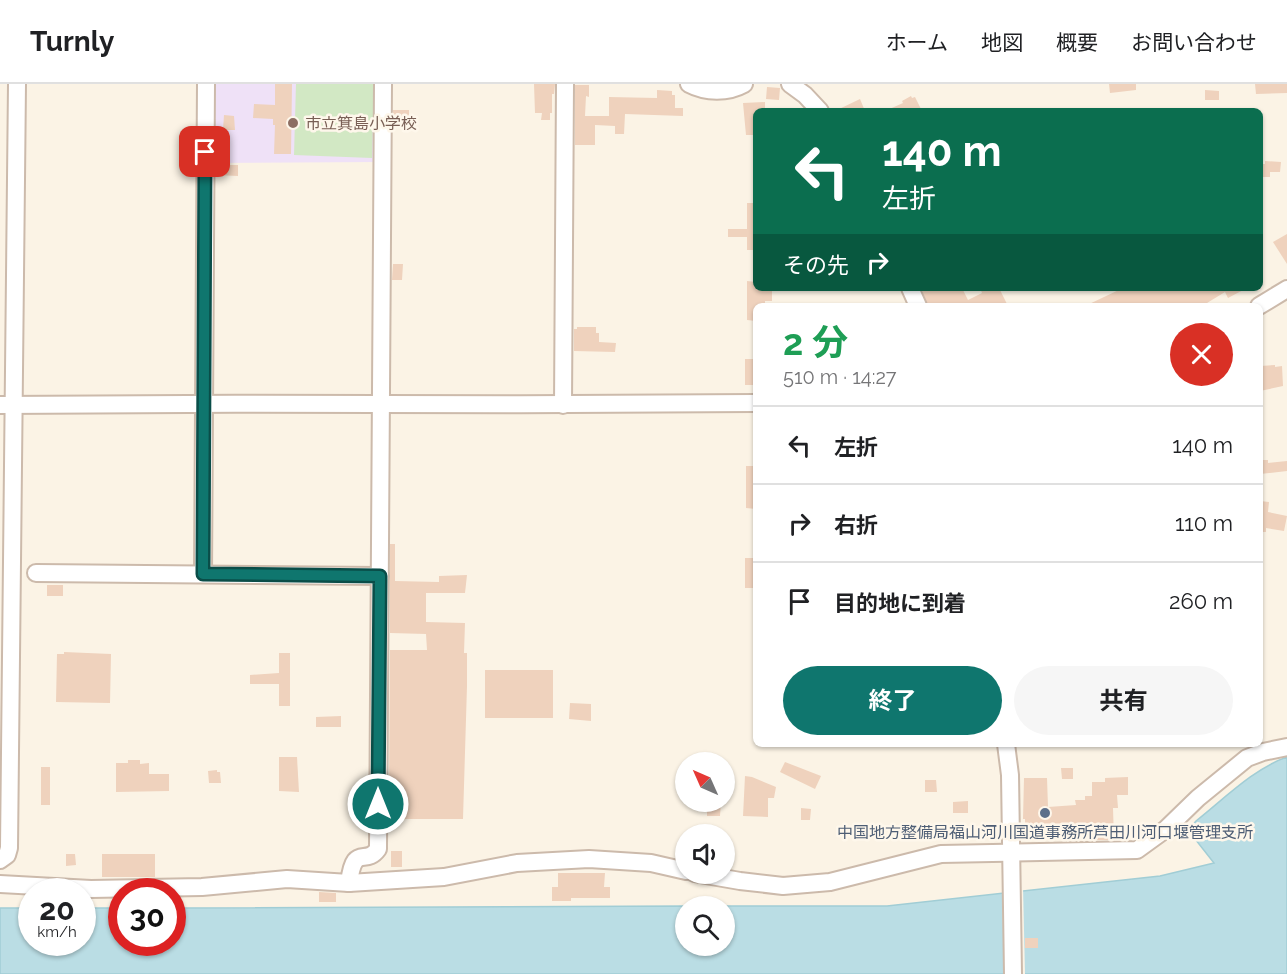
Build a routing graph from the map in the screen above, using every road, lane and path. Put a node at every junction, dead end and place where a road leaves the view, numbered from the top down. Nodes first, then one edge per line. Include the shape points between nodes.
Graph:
1 (17, 84) edge
2 (206, 84) edge
3 (383, 84) edge
4 (565, 84) edge
5 (689, 84) edge
6 (744, 84) edge
7 (790, 84) edge
8 (817, 108) edge
9 (1287, 290) edge
10 (1263, 304) edge
11 (753, 402) edge
12 (203, 403) junction
13 (7, 404) edge
14 (381, 404) junction
15 (563, 405) junction
16 (36, 573) dead end
17 (203, 574) junction
18 (380, 576) junction
19 (1006, 747) edge
20 (1287, 747) edge
21 (1011, 853) junction
22 (0, 860) edge
23 (675, 868) edge
24 (735, 879) edge
25 (349, 883) junction
26 (0, 884) edge
27 (1013, 974) edge

1 - 13 street
2 - 12 street
3 - 14 street
4 - 15 street
5 - 6 street via 713,91 734,90
7 - 8 street
9 - 10 street
11 - 15 street
12 - 13 street
12 - 14 street
12 - 17 street
13 - 22 street via 9,848
14 - 15 street
14 - 18 street
16 - 17 street
17 - 18 street
18 - 25 street via 378,849 356,859 351,865
19 - 21 street
20 - 21 street via 1247,758 1166,830 1137,850
21 - 24 street via 941,854 830,882 783,886
21 - 27 street
23 - 25 street via 589,859 517,863 444,877
25 - 26 street via 287,879 202,887 91,889

